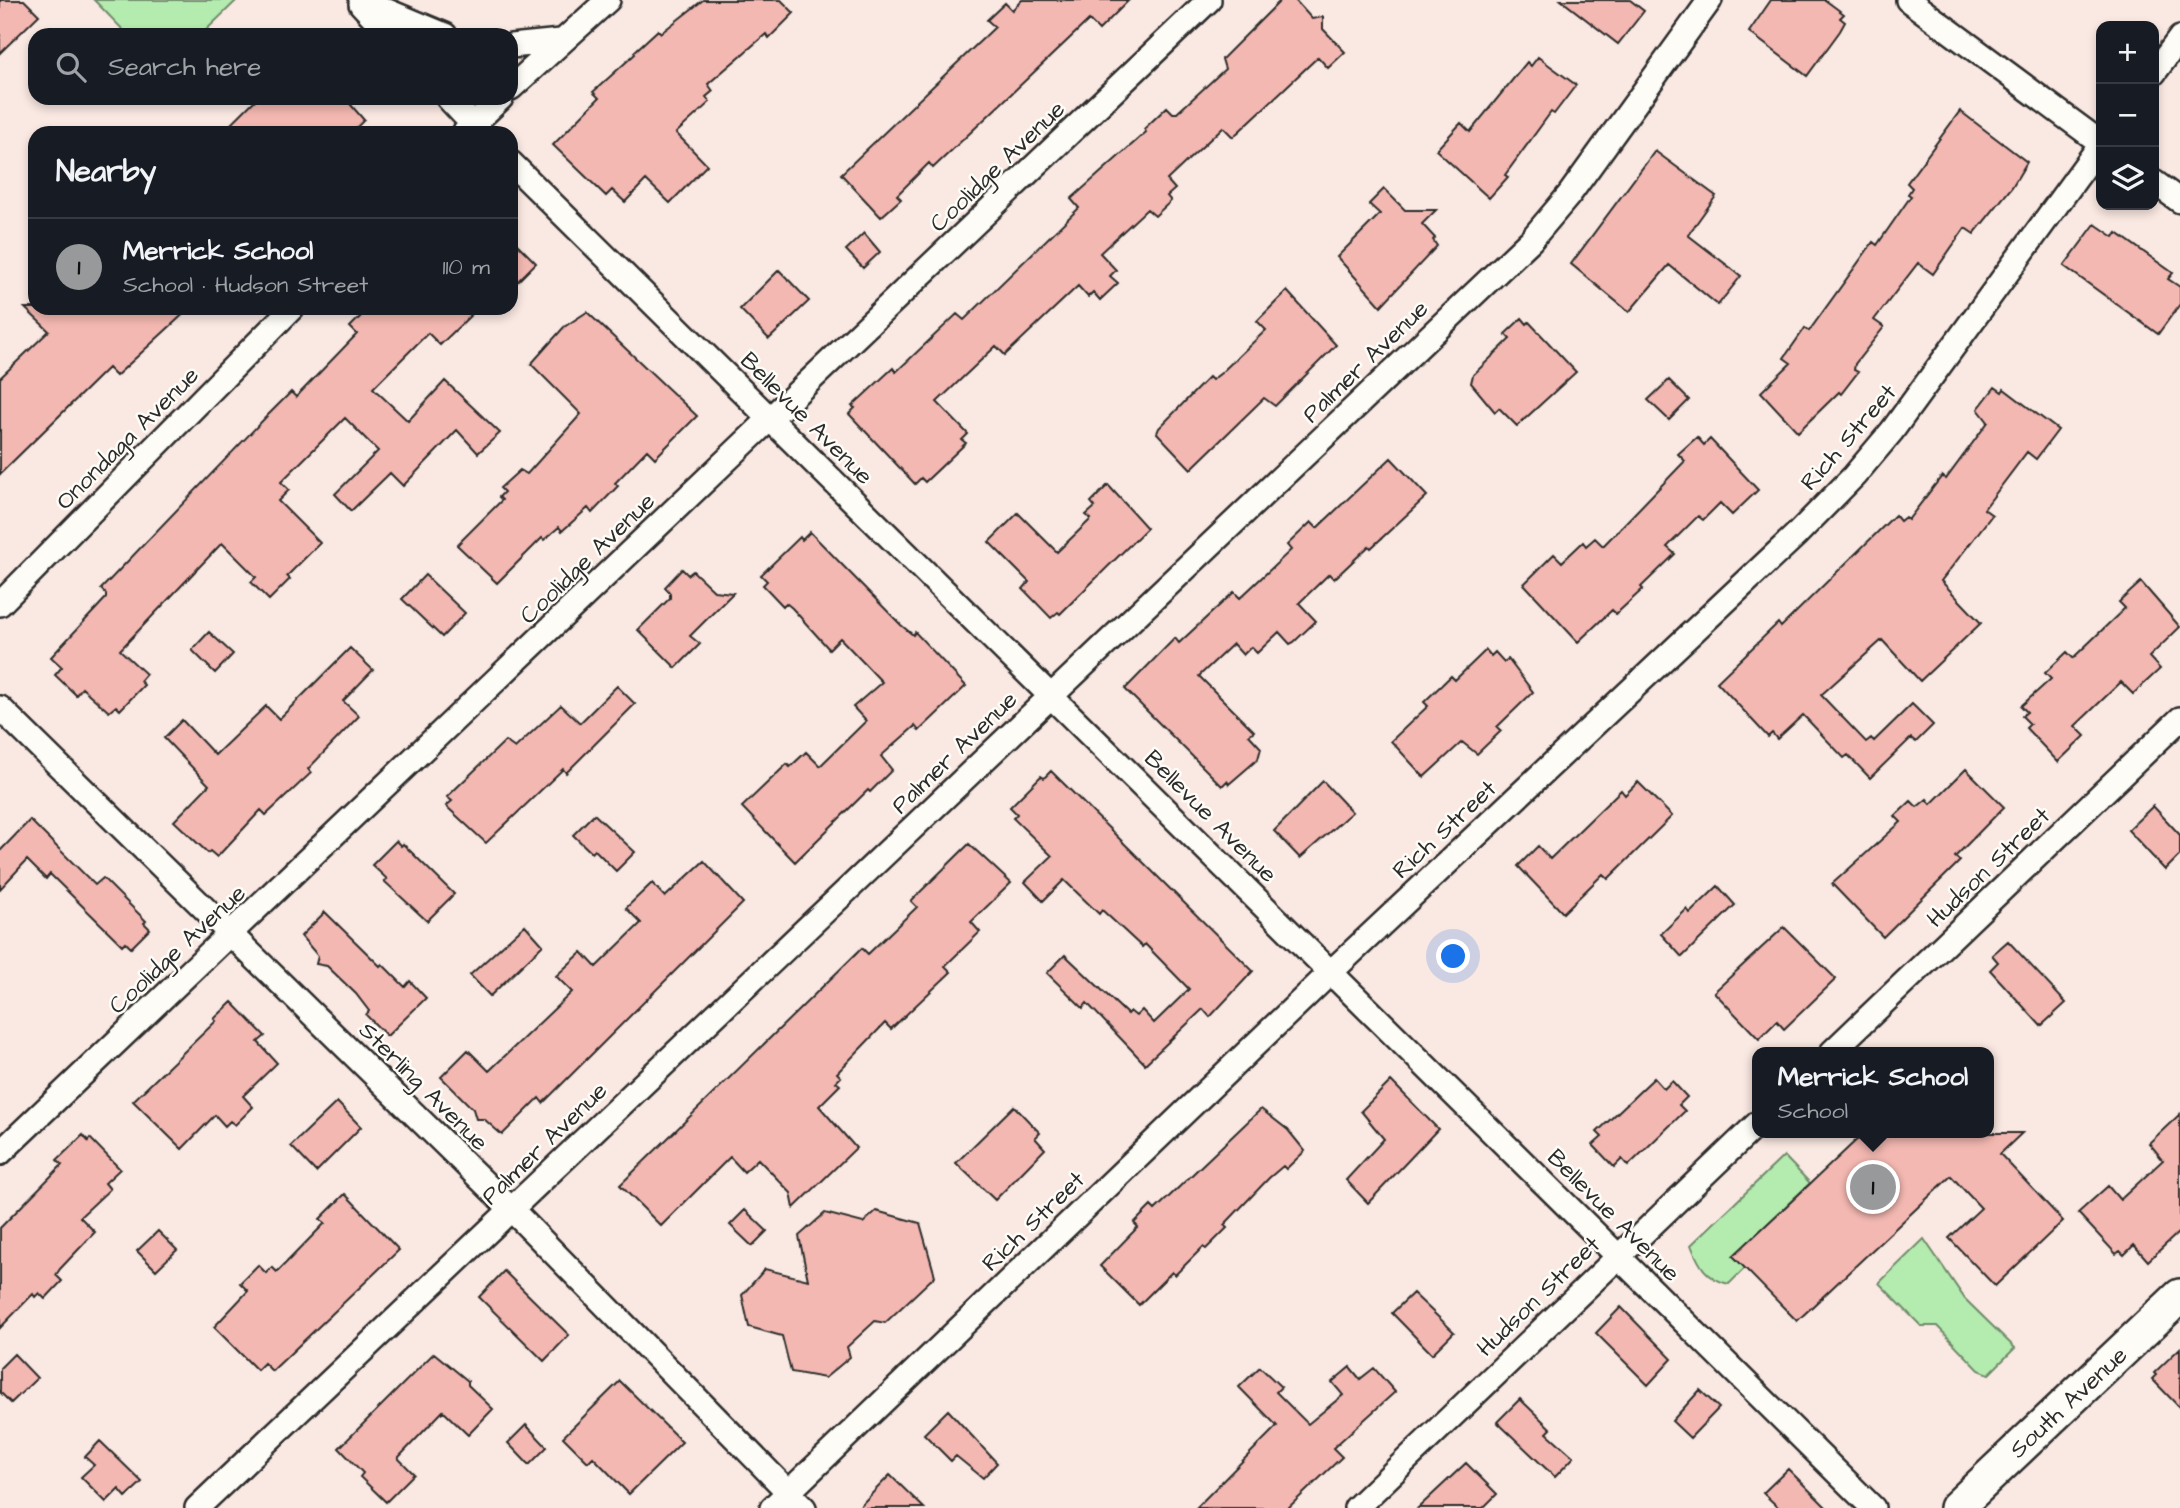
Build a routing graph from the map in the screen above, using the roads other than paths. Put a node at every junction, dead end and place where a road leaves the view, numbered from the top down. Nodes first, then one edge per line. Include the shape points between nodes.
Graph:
1 (360, 0) edge
2 (608, 0) edge
3 (1209, 0) edge
4 (1710, 0) edge
5 (1908, 0) edge
6 (384, 28) edge
7 (427, 28) edge
8 (2180, 38) edge
9 (561, 41) junction
10 (518, 45) edge
11 (2159, 66) edge
12 (518, 81) edge
13 (453, 105) edge
14 (494, 105) edge
15 (470, 126) edge
16 (476, 126) edge
17 (2096, 140) edge
18 (2099, 147) edge
19 (518, 170) edge
20 (2159, 186) edge
21 (2180, 201) edge
22 (285, 315) edge
23 (770, 419) junction
24 (1, 603) edge
25 (1052, 695) junction
26 (0, 708) edge
27 (2180, 719) edge
28 (232, 933) junction
29 (1332, 971) junction
30 (1837, 1047) edge
31 (1752, 1129) edge
32 (0, 1153) edge
33 (512, 1210) junction
34 (1618, 1256) junction
35 (2180, 1296) edge
36 (788, 1503) edge
37 (197, 1508) edge
38 (1356, 1508) edge
39 (1873, 1508) edge
40 (1956, 1508) edge

1 - 6 street
1 - 7 street
2 - 9 street
3 - 23 street, Coolidge Avenue
4 - 25 street, Palmer Avenue via 1569,195 1531,240
5 - 17 street
8 - 11 street
9 - 10 street
9 - 12 street
13 - 15 street
14 - 16 street
18 - 29 street, Rich Street via 1892,431 1854,476
19 - 23 street, Bellevue Avenue
20 - 21 street
22 - 24 street, Onondaga Avenue
23 - 25 street, Bellevue Avenue
23 - 28 street, Coolidge Avenue
25 - 29 street, Bellevue Avenue
25 - 33 street, Palmer Avenue
26 - 28 street, Sterling Avenue
27 - 30 street, Hudson Street
28 - 32 street, Coolidge Avenue
28 - 33 street, Sterling Avenue
29 - 34 street, Bellevue Avenue
29 - 36 street, Rich Street
31 - 34 street, Hudson Street
33 - 36 street, Sterling Avenue
33 - 37 street, Palmer Avenue
34 - 38 street, Hudson Street
34 - 39 street, Bellevue Avenue
35 - 40 main road, South Avenue

